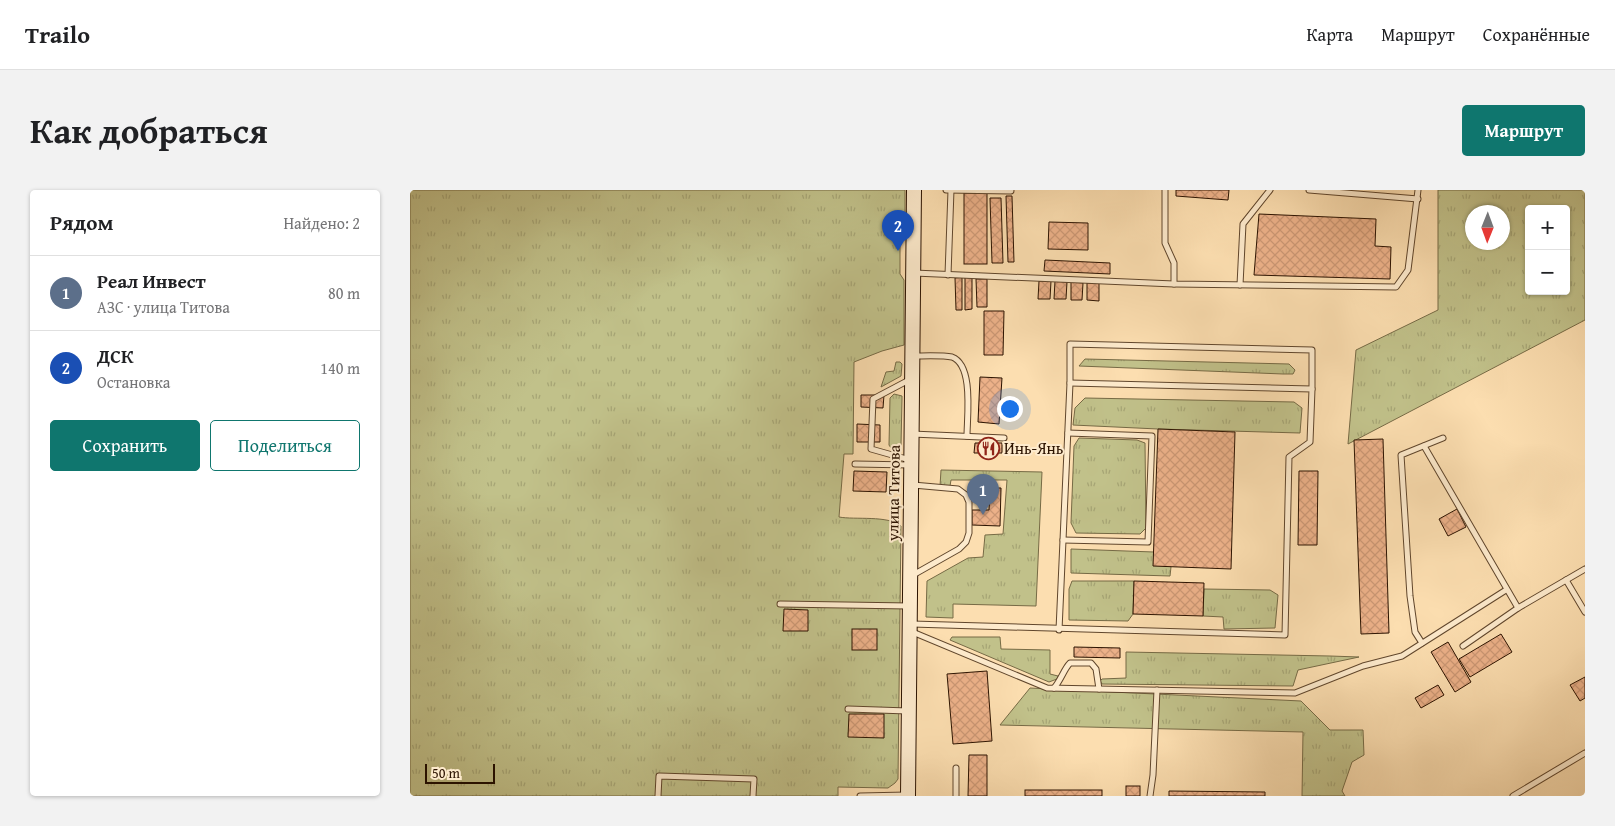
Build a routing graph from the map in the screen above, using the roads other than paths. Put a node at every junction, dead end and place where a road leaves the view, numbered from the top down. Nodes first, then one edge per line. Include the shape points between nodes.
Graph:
1 (914, 190) edge
2 (946, 190) edge
3 (951, 190) edge
4 (1165, 190) edge
5 (1270, 190) edge
6 (1309, 190) edge
7 (1418, 190) edge
8 (1011, 191) edge
9 (1418, 198) junction
10 (913, 273) junction
11 (948, 274) junction
12 (1174, 284) junction
13 (1240, 285) junction
14 (912, 356) junction
15 (912, 378) junction
16 (1070, 383) junction
17 (1312, 389) junction
18 (1068, 433) junction
19 (912, 434) junction
20 (968, 436) junction
21 (1004, 438) dead end
22 (1443, 438) dead end
23 (1424, 446) junction
24 (911, 463) junction
25 (855, 464) dead end
26 (911, 484) junction
27 (1063, 540) junction
28 (1585, 569) edge
29 (910, 576) junction
30 (1566, 580) junction
31 (1506, 590) junction
32 (780, 604) dead end
33 (910, 606) junction
34 (1518, 608) junction
35 (1585, 612) edge
36 (910, 628) junction
37 (1059, 630) junction
38 (1422, 643) junction
39 (1463, 646) dead end
40 (1054, 688) junction
41 (1100, 689) junction
42 (1157, 690) junction
43 (848, 709) dead end
44 (909, 711) junction
45 (1585, 753) edge
46 (956, 768) dead end
47 (908, 795) edge
48 (658, 796) edge
49 (753, 796) edge
50 (860, 796) edge
51 (956, 796) edge
52 (1150, 796) edge
53 (1513, 796) edge

1 - 10 main road, улица Титова
2 - 3 lane
3 - 8 lane
3 - 11 lane
4 - 12 lane via 1165,243 1174,263
5 - 13 lane via 1243,224
6 - 9 lane
7 - 9 lane
9 - 13 lane via 1408,270 1396,287
10 - 11 lane
10 - 14 main road, улица Титова
11 - 12 lane
12 - 13 lane
14 - 15 main road, улица Титова
14 - 20 lane via 952,358 962,364 968,392
15 - 19 main road, улица Титова
15 - 24 lane via 873,399 871,449
16 - 17 lane
16 - 17 lane via 1070,344 1128,345 1312,350
16 - 18 lane
17 - 37 lane via 1310,442 1289,457 1284,635
18 - 27 lane
18 - 27 lane via 1152,436 1148,542
19 - 20 lane
19 - 24 main road, улица Титова
20 - 21 lane
22 - 23 lane
23 - 31 lane
23 - 38 lane via 1401,455 1414,632
24 - 25 lane
24 - 26 main road, улица Титова
26 - 29 main road, улица Титова
26 - 29 lane via 958,489 966,494 969,533 959,549
27 - 37 lane
28 - 30 lane
29 - 33 main road, улица Титова
30 - 34 lane
30 - 35 lane
31 - 34 lane
31 - 38 lane
32 - 33 lane
33 - 36 main road, улица Титова
34 - 39 lane
36 - 37 lane
36 - 40 lane via 1047,688
36 - 44 main road, улица Титова
38 - 42 lane via 1402,656 1363,666 1295,693
40 - 41 lane
40 - 41 lane via 1070,663 1091,664 1096,669
41 - 42 lane
42 - 52 lane
43 - 44 lane
44 - 47 main road, улица Титова
45 - 53 lane
46 - 51 lane
47 - 50 lane
48 - 49 lane via 659,776 754,778

